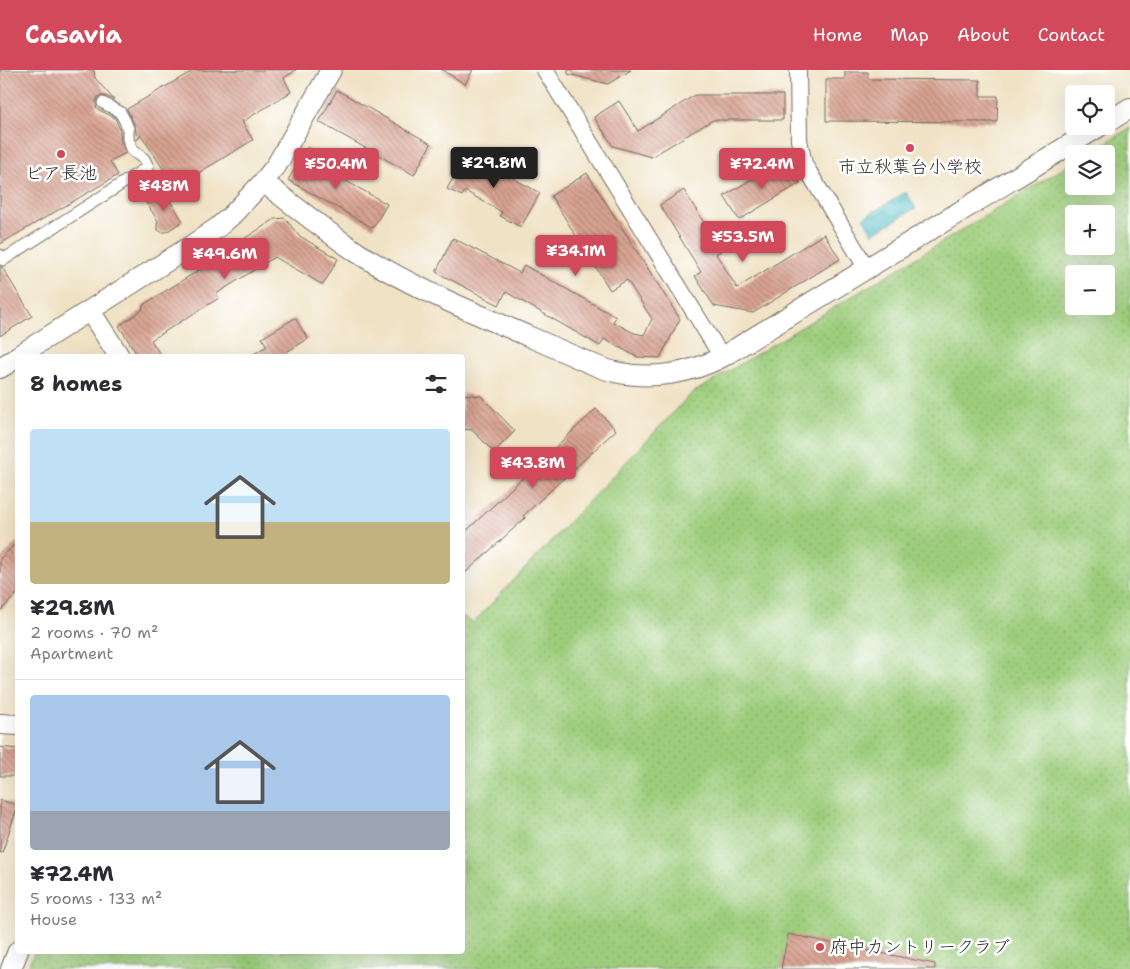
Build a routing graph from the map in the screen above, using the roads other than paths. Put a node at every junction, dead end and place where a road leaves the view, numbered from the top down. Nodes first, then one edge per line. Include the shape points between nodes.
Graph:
1 (331, 70) edge
2 (545, 70) edge
3 (798, 70) edge
4 (103, 103) dead end
5 (1130, 108) edge
6 (1115, 117) edge
7 (1085, 135) edge
8 (263, 182) junction
9 (0, 255) edge
10 (867, 268) junction
11 (90, 311) junction
12 (21, 354) edge
13 (118, 354) edge
14 (15, 358) edge
15 (722, 358) junction
16 (0, 368) edge
17 (0, 724) edge
18 (15, 725) edge
19 (17, 954) edge
20 (11, 969) edge

1 - 8 street via 276,166
2 - 15 street
3 - 10 street via 799,140 804,164
4 - 9 street via 120,112 133,151 144,159 148,167 3,260
5 - 6 street
7 - 10 street
8 - 11 street via 217,228
8 - 15 street via 336,238 391,272 602,368 628,374 670,374
10 - 15 street
11 - 12 street
11 - 13 street
14 - 16 street
17 - 18 street
19 - 20 street

